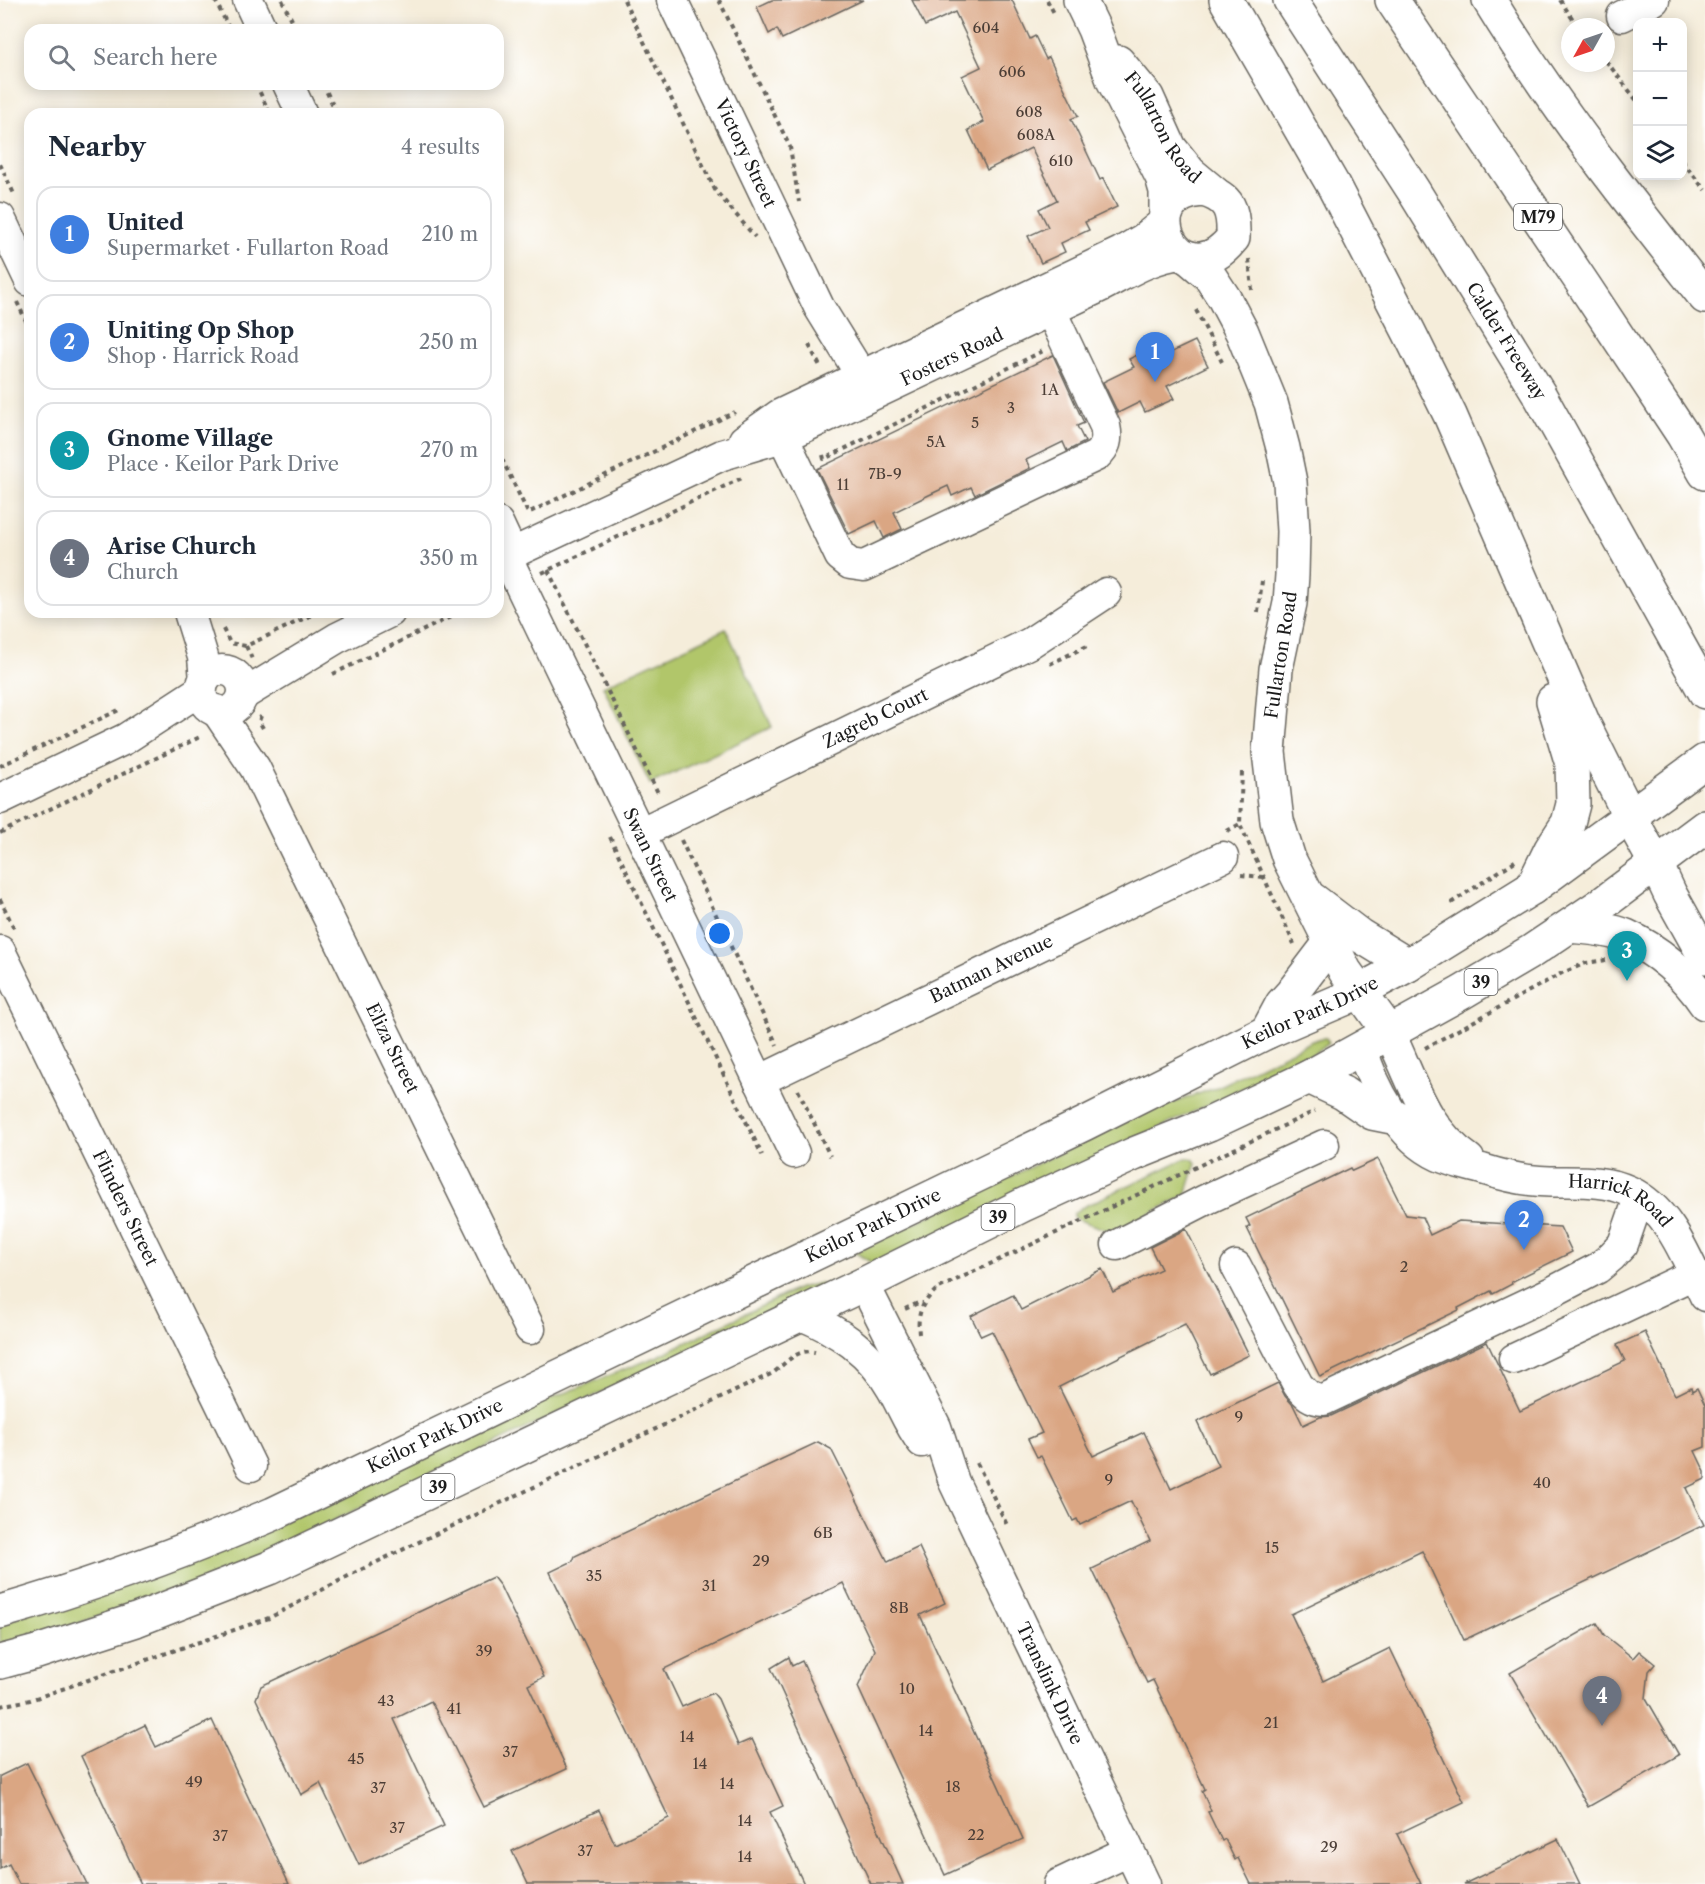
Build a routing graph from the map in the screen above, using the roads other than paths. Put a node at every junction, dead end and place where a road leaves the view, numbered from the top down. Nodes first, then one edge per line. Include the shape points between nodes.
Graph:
1 (248, 0) edge
2 (672, 0) edge
3 (1080, 0) edge
4 (1226, 0) edge
5 (1290, 0) edge
6 (1392, 0) edge
7 (1415, 0) edge
8 (1489, 0) edge
9 (1654, 0) edge
10 (1622, 16) dead end
11 (259, 24) edge
12 (1094, 29) junction
13 (291, 90) edge
14 (299, 108) edge
15 (1214, 193) junction
16 (0, 218) edge
17 (1165, 218) junction
18 (1233, 238) junction
19 (1185, 256) junction
20 (24, 268) edge
21 (1705, 297) edge
22 (1046, 300) junction
23 (1242, 332) junction
24 (840, 376) junction
25 (1683, 435) junction
26 (783, 437) junction
27 (722, 455) junction
28 (1705, 473) edge
29 (1499, 526) junction
30 (506, 556) edge
31 (1106, 593) dead end
32 (192, 618) edge
33 (378, 618) edge
34 (1705, 692) edge
35 (220, 696) junction
36 (1693, 770) edge
37 (0, 799) edge
38 (1630, 817) junction
39 (1705, 827) edge
40 (640, 833) junction
41 (1223, 857) dead end
42 (1656, 864) junction
43 (1532, 888) junction
44 (1306, 894) junction
45 (1570, 926) junction
46 (0, 951) edge
47 (1705, 957) edge
48 (1408, 965) junction
49 (1345, 976) junction
50 (1705, 1003) edge
51 (1267, 1032) junction
52 (1376, 1040) junction
53 (1309, 1077) junction
54 (759, 1081) junction
55 (1397, 1118) junction
56 (1324, 1145) dead end
57 (794, 1153) dead end
58 (1487, 1171) junction
59 (1639, 1198) junction
60 (842, 1240) junction
61 (1117, 1245) dead end
62 (1236, 1266) dead end
63 (864, 1284) junction
64 (1700, 1285) edge
65 (799, 1314) junction
66 (530, 1329) dead end
67 (1514, 1359) dead end
68 (251, 1466) dead end
69 (954, 1482) junction
70 (0, 1612) edge
71 (0, 1662) edge
72 (1129, 1851) junction
73 (1059, 1884) edge
74 (1145, 1884) edge

1 - 11 street
2 - 24 street, Victory Street via 819,307
3 - 12 main road, Fullarton Road
4 - 29 main road via 1374,261 1450,415
5 - 34 main road, Calder Freeway via 1533,384
6 - 25 main road, M79
7 - 25 main road via 1596,276
8 - 21 main road via 1571,126
9 - 10 street
12 - 15 main road, Fullarton Road via 1147,97 1170,148 1190,173
12 - 17 main road, Fullarton Road via 1113,80 1162,177
13 - 14 street
15 - 17 main road via 1203,190 1180,195
15 - 18 main road via 1230,207
16 - 20 street
17 - 19 main road via 1168,241
17 - 22 street, Fosters Road via 1134,244
18 - 19 main road via 1209,258
18 - 23 main road, Fullarton Road
19 - 22 street, Fosters Road via 1168,255
19 - 23 main road, Fullarton Road via 1213,280
22 - 24 street, Fosters Road
22 - 26 street via 1105,426 1106,445 1079,465 864,566 850,564 840,556
23 - 44 main road, Fullarton Road via 1271,403 1290,482 1290,603 1276,669 1269,752 1277,821
24 - 26 street, Fosters Road
24 - 27 street, Fosters Road
25 - 28 main road, M79
26 - 27 street, Fosters Road
27 - 30 street, Fosters Road
29 - 38 main road via 1585,727
29 - 43 main road via 1572,764 1573,804 1568,823
30 - 40 street, Swan Street
31 - 40 street, Zagreb Court via 1030,643
32 - 35 street, Eliza Street
33 - 35 street
35 - 37 street via 160,729 124,739
35 - 66 street, Eliza Street via 243,725 255,768
36 - 38 main road, Keilor Park Drive
38 - 42 main road
38 - 43 main road, Keilor Park Drive
39 - 42 main road, 39
40 - 54 street, Swan Street
41 - 54 street, Batman Avenue
42 - 45 main road, 39
42 - 47 main road
43 - 48 main road, Keilor Park Drive
44 - 48 main road via 1359,935
44 - 49 main road, Fullarton Road
45 - 50 main road via 1619,934 1650,949 1681,975
45 - 52 main road, 39 via 1500,971
46 - 68 street, Flinders Street
48 - 49 main road, Keilor Park Drive
49 - 51 main road, Keilor Park Drive via 1309,1016
49 - 51 main road via 1292,993
49 - 52 main road, Fullarton Road
51 - 60 main road, Keilor Park Drive
52 - 53 main road, 39
52 - 55 street, Harrick Road via 1376,1086
52 - 58 street, Harrick Road via 1411,1084 1444,1138
53 - 55 main road via 1372,1113
53 - 63 main road, 39 via 1023,1205
54 - 57 street, Swan Street
55 - 58 street, Harrick Road via 1413,1137 1437,1155
56 - 61 street
58 - 59 street, Harrick Road via 1512,1178 1617,1186
59 - 62 street via 1623,1244 1598,1268 1324,1401 1308,1396 1298,1385
59 - 64 street, Harrick Road via 1667,1223
60 - 63 main road
60 - 70 main road, Keilor Park Drive via 273,1514 111,1578
63 - 65 main road, 39
63 - 69 street, Translink Drive via 936,1427
64 - 67 street
65 - 69 street, Translink Drive via 822,1323 871,1360 883,1374 918,1438
65 - 71 main road, 39 via 269,1568 136,1620
69 - 72 street, Translink Drive
72 - 73 street
72 - 74 street, Translink Drive

